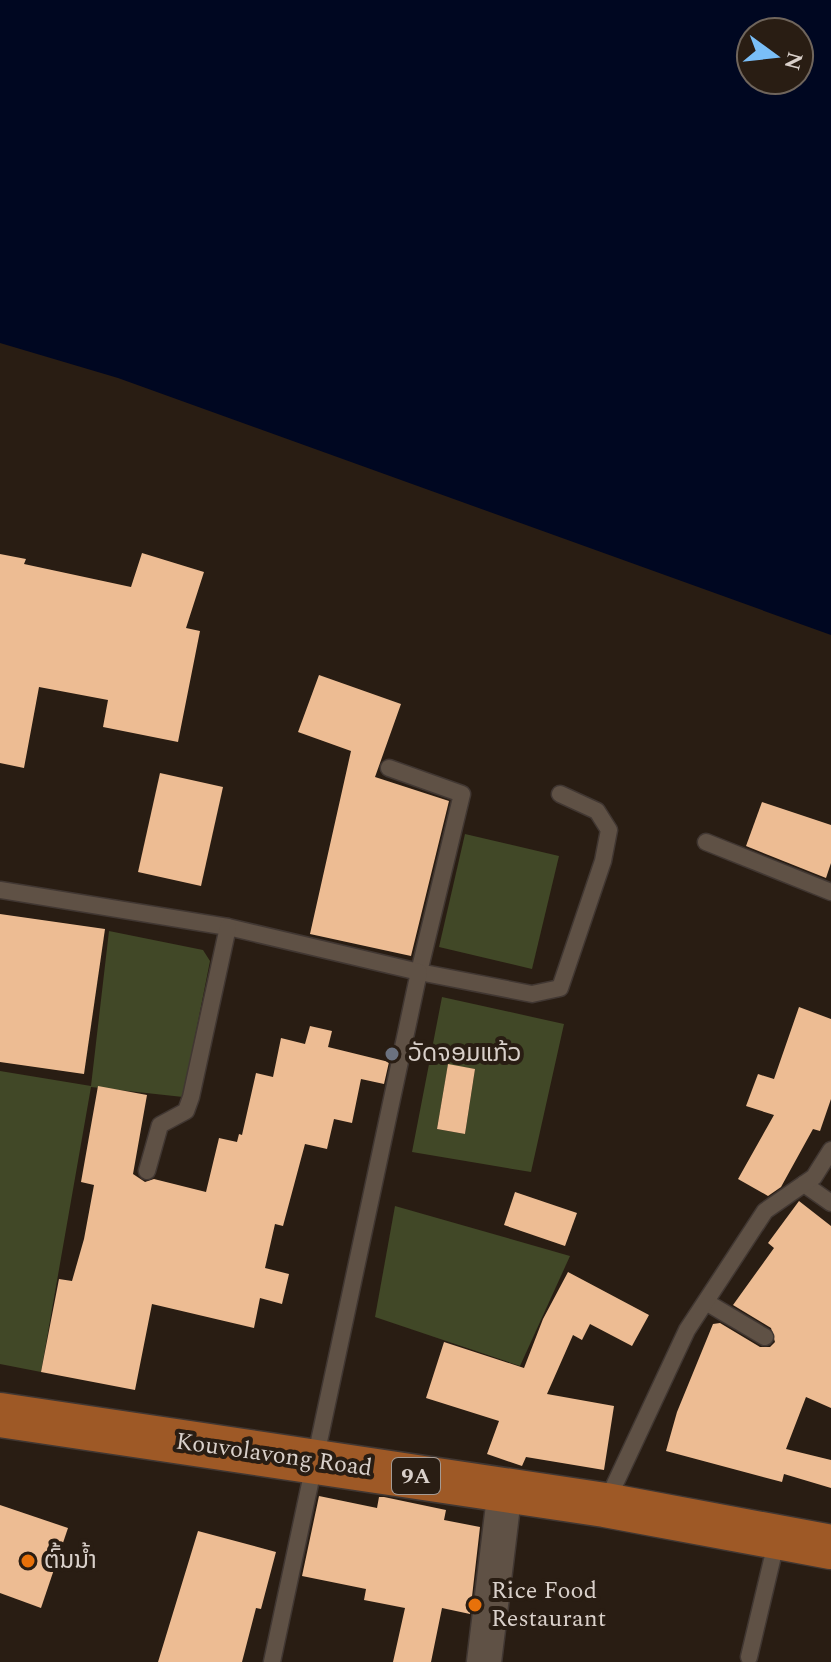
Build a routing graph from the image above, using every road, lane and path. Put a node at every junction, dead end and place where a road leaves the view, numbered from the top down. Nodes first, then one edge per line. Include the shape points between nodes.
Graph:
1 (389, 768) dead end
2 (560, 794) dead end
3 (706, 842) dead end
4 (0, 890) edge
5 (831, 892) edge
6 (228, 927) junction
7 (419, 972) junction
8 (831, 1150) edge
9 (147, 1171) dead end
10 (804, 1184) junction
11 (831, 1203) edge
12 (706, 1302) junction
13 (765, 1337) dead end
14 (0, 1415) edge
15 (316, 1462) junction
16 (505, 1489) junction
17 (605, 1505) junction
18 (778, 1537) junction
19 (831, 1547) edge
20 (749, 1657) dead end
21 (272, 1662) edge
22 (484, 1662) edge

1 - 7 lane via 462,794
2 - 7 lane via 597,811 609,830 560,988 532,994
3 - 5 lane
4 - 6 lane
6 - 7 lane
6 - 9 lane via 191,1097 186,1111 160,1125
7 - 15 lane
8 - 10 lane
10 - 11 lane
10 - 12 lane via 765,1211
12 - 13 lane
12 - 17 lane via 687,1330
14 - 15 main road, Kouvolavong Road / 9A
15 - 16 main road, Kouvolavong Road / 9A
15 - 21 lane
16 - 17 main road, Kouvolavong Road / 9A
16 - 22 street
17 - 18 main road, Kouvolavong Road / 9A
18 - 19 main road, Kouvolavong Road / 9A
18 - 20 lane

